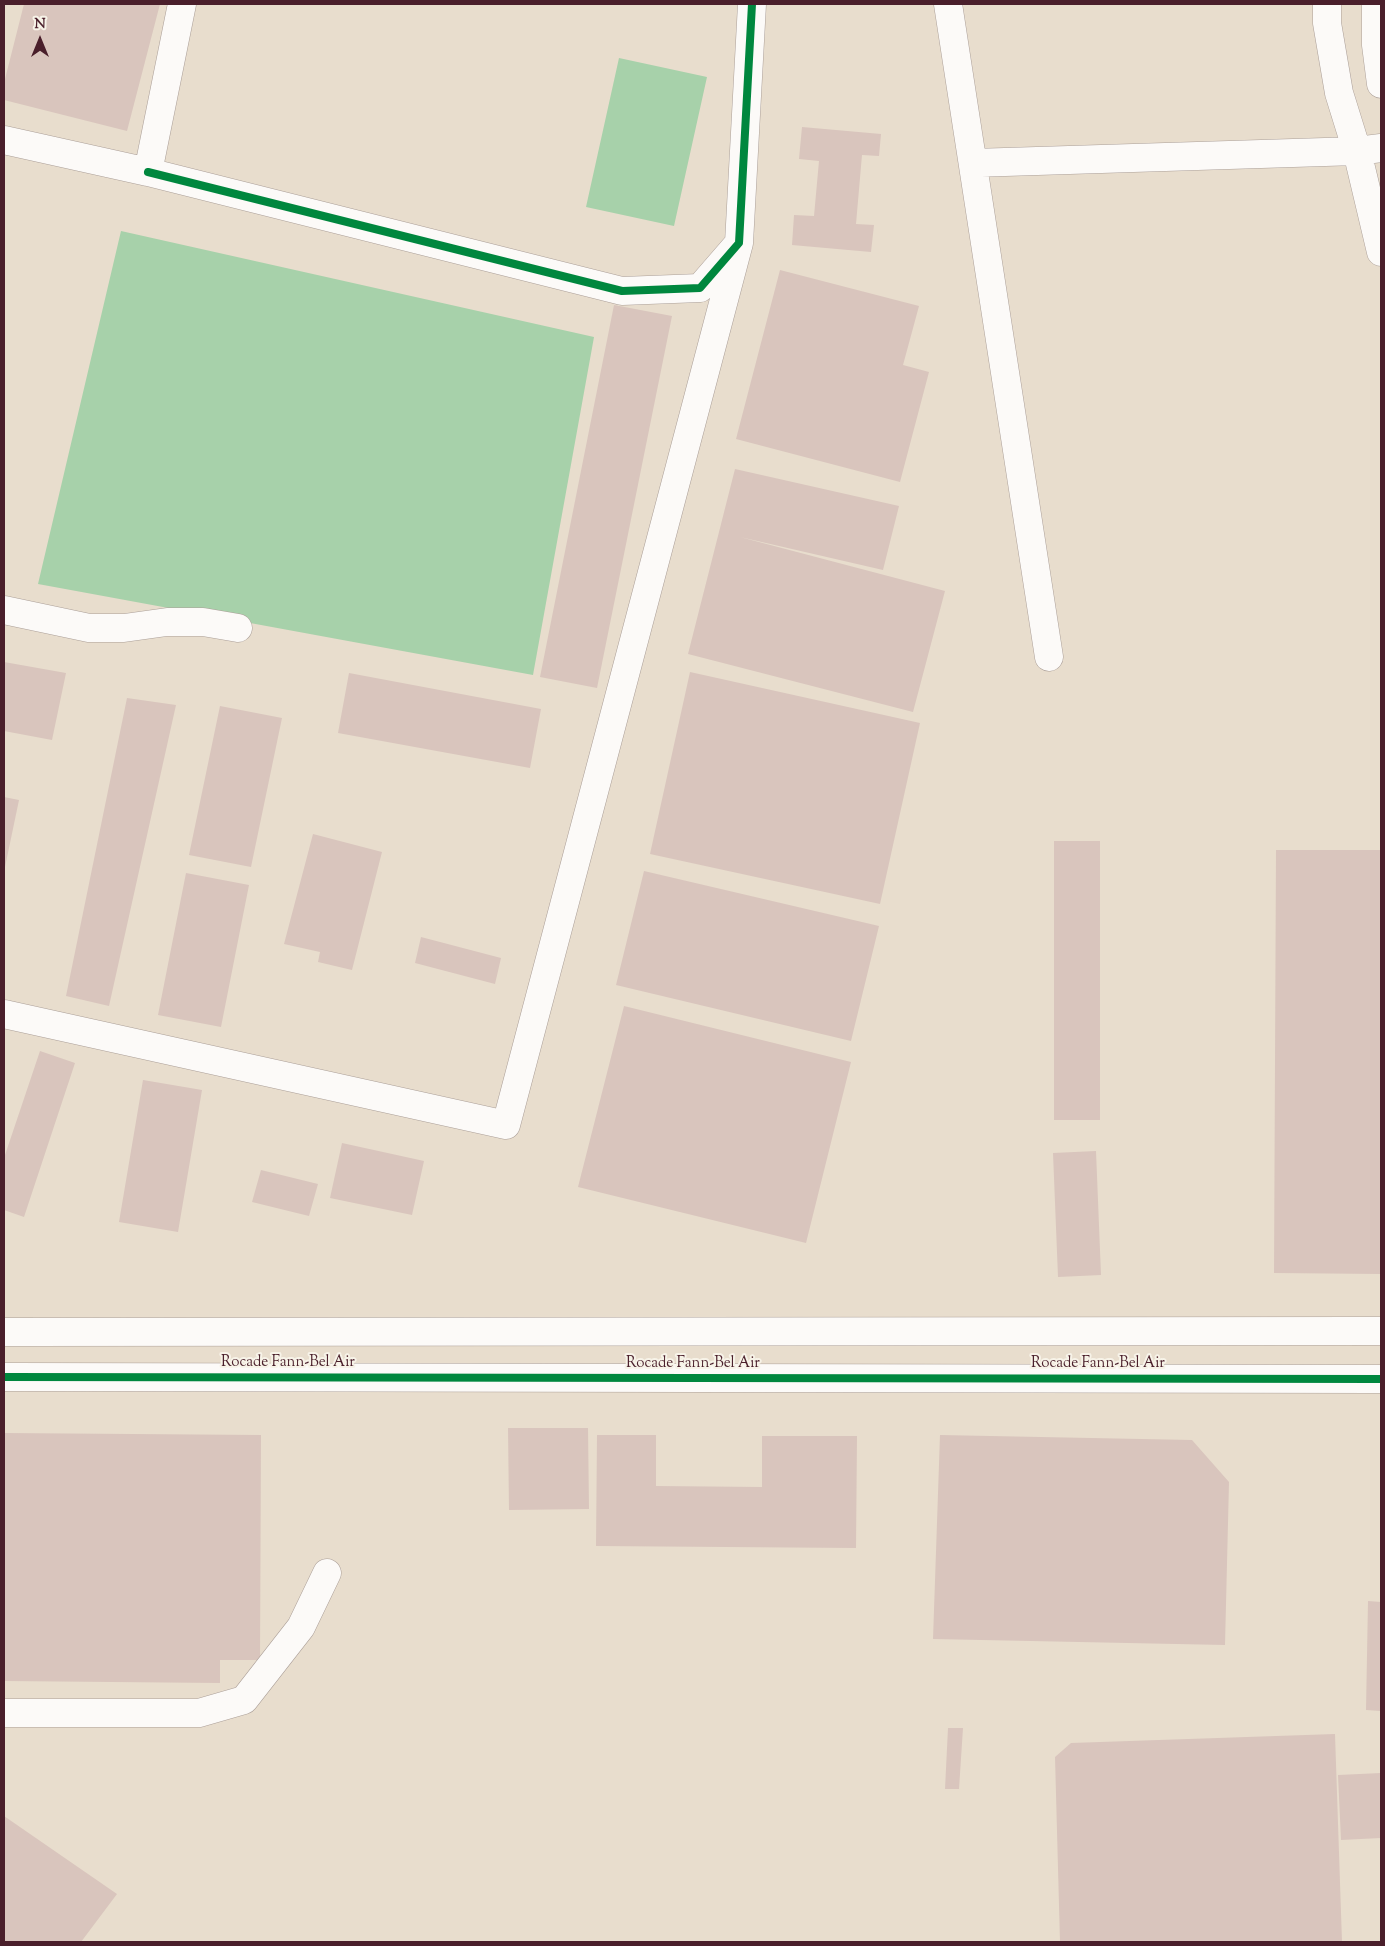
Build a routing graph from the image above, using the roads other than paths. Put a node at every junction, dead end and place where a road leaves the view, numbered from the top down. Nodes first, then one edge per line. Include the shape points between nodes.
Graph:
1 (182, 4) edge
2 (752, 4) edge
3 (948, 4) edge
4 (1328, 4) edge
5 (1376, 4) edge
6 (1381, 84) edge
7 (4, 140) edge
8 (1369, 149) edge
9 (973, 163) junction
10 (148, 172) junction
11 (739, 243) junction
12 (1381, 252) edge
13 (4, 610) edge
14 (238, 628) dead end
15 (1049, 657) dead end
16 (4, 1014) edge
17 (4, 1332) edge
18 (1381, 1332) edge
19 (4, 1377) edge
20 (1381, 1378) edge
21 (327, 1573) dead end
22 (4, 1713) edge

1 - 10 street
2 - 11 street
3 - 9 street
4 - 8 street via 1327,23 1340,94
5 - 6 street via 1376,45
7 - 10 street
8 - 9 street
8 - 12 street
9 - 15 street
10 - 11 street via 622,291 700,288
11 - 16 street via 506,1125
13 - 14 street via 89,628 203,622
17 - 18 street, Rocade Fann-Bel Air
19 - 20 street, Rocade Fann-Bel Air
21 - 22 street via 301,1627 244,1700 199,1713

